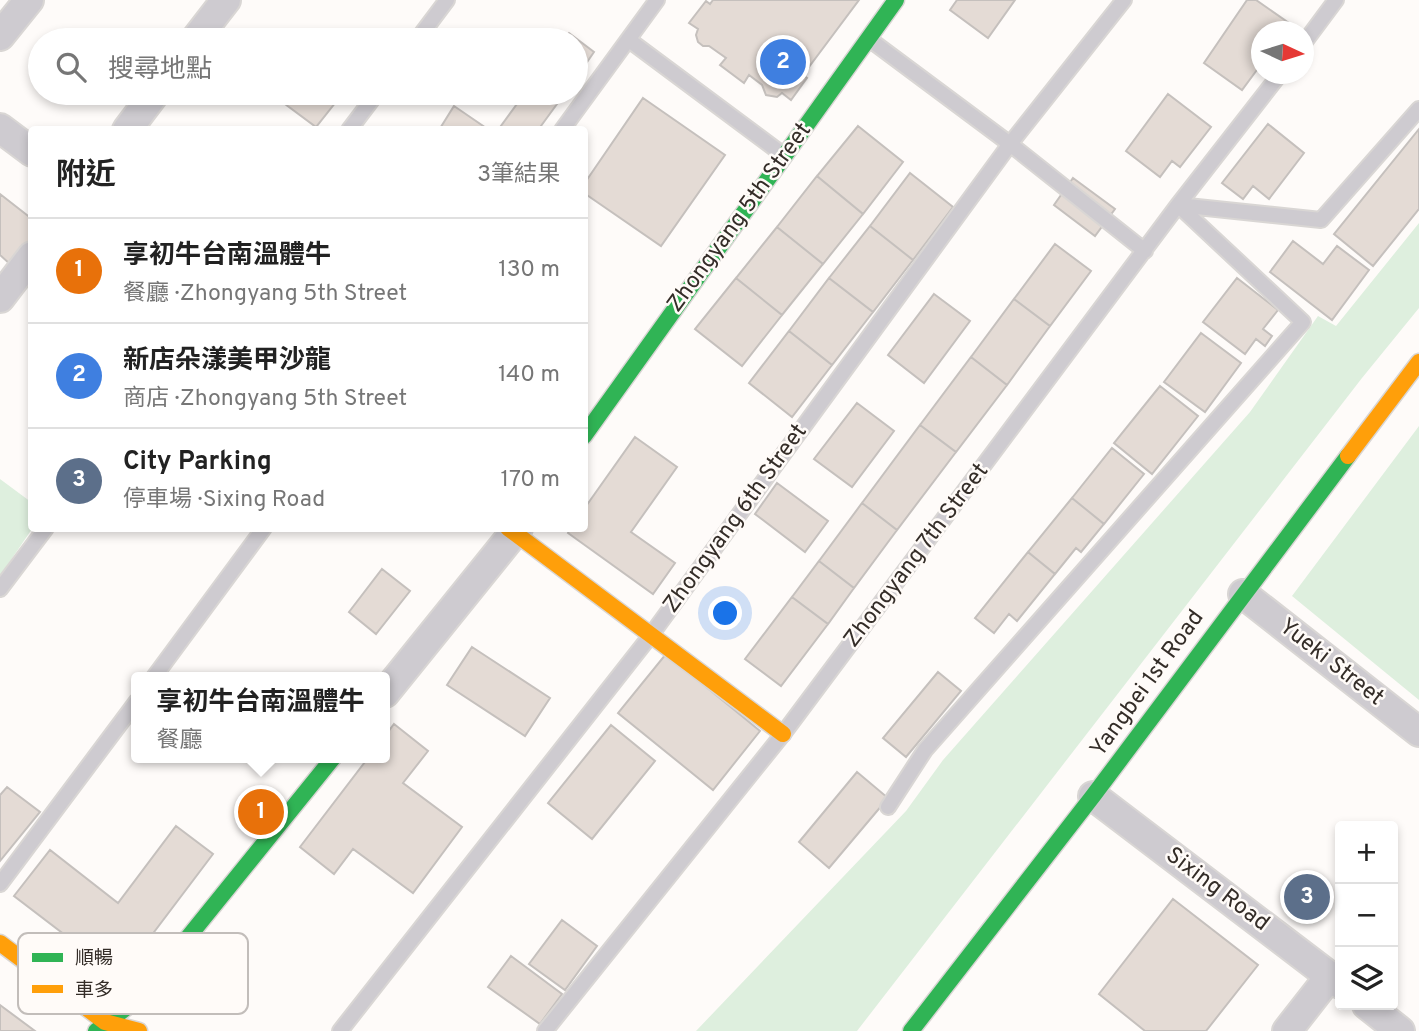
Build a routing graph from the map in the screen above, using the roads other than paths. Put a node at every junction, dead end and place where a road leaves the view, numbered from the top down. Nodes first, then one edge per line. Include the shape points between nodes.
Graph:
1 (29, 0) edge
2 (226, 0) edge
3 (447, 0) edge
4 (657, 0) edge
5 (896, 0) edge
6 (1124, 0) edge
7 (1336, 0) edge
8 (204, 28) edge
9 (426, 28) edge
10 (1314, 30) edge
11 (0, 36) edge
12 (867, 38) junction
13 (629, 40) junction
14 (1272, 84) edge
15 (588, 95) edge
16 (146, 105) edge
17 (368, 105) edge
18 (581, 105) edge
19 (1419, 108) edge
20 (130, 126) edge
21 (352, 126) edge
22 (565, 126) edge
23 (0, 128) edge
24 (1010, 144) junction
25 (28, 149) edge
26 (786, 157) junction
27 (1178, 205) junction
28 (1145, 251) junction
29 (28, 261) edge
30 (0, 298) edge
31 (1419, 362) edge
32 (588, 430) edge
33 (43, 532) edge
34 (261, 532) edge
35 (511, 532) edge
36 (516, 532) edge
37 (0, 589) edge
38 (1243, 594) junction
39 (651, 635) junction
40 (158, 672) edge
41 (390, 687) edge
42 (131, 709) edge
43 (1419, 732) edge
44 (783, 734) junction
45 (329, 763) edge
46 (1093, 796) junction
47 (888, 807) dead end
48 (0, 884) edge
49 (192, 933) edge
50 (1, 947) edge
51 (18, 961) edge
52 (1335, 980) edge
53 (1373, 1010) edge
54 (85, 1014) edge
55 (119, 1014) edge
56 (102, 1028) edge
57 (139, 1031) edge
58 (340, 1031) edge
59 (545, 1031) edge
60 (911, 1031) edge
61 (1286, 1031) edge
62 (1400, 1031) edge

1 - 11 street
2 - 8 street
3 - 9 lane
4 - 13 lane
5 - 12 street, Zhongyang 5th Street
6 - 24 lane, Zhongyang 6th Street
7 - 10 lane
12 - 24 lane
12 - 26 street, Zhongyang 5th Street
13 - 15 lane
13 - 26 lane
14 - 27 lane, Zhongyang 7th Street
16 - 20 street
17 - 21 lane
18 - 22 lane
19 - 27 lane via 1321,220
23 - 25 street
24 - 28 lane
24 - 39 lane, Zhongyang 6th Street
26 - 32 street, Zhongyang 5th Street
27 - 28 lane, Zhongyang 7th Street
27 - 47 lane via 1303,322 925,750
28 - 44 lane, Zhongyang 7th Street
29 - 30 street
31 - 38 street, Yangbei 1st Road
33 - 37 lane
34 - 40 lane
35 - 41 street
36 - 39 street
38 - 43 street, Yueki Street
38 - 46 street, Yangbei 1st Road
39 - 44 street
39 - 58 lane, Zhongyang 6th Street
42 - 48 lane
44 - 59 lane, Zhongyang 7th Street
45 - 49 street
46 - 52 street, Sixing Road
46 - 60 street, Yangbei 1st Road
50 - 51 street
52 - 61 street
53 - 62 street
54 - 56 street
55 - 56 street
56 - 57 street

